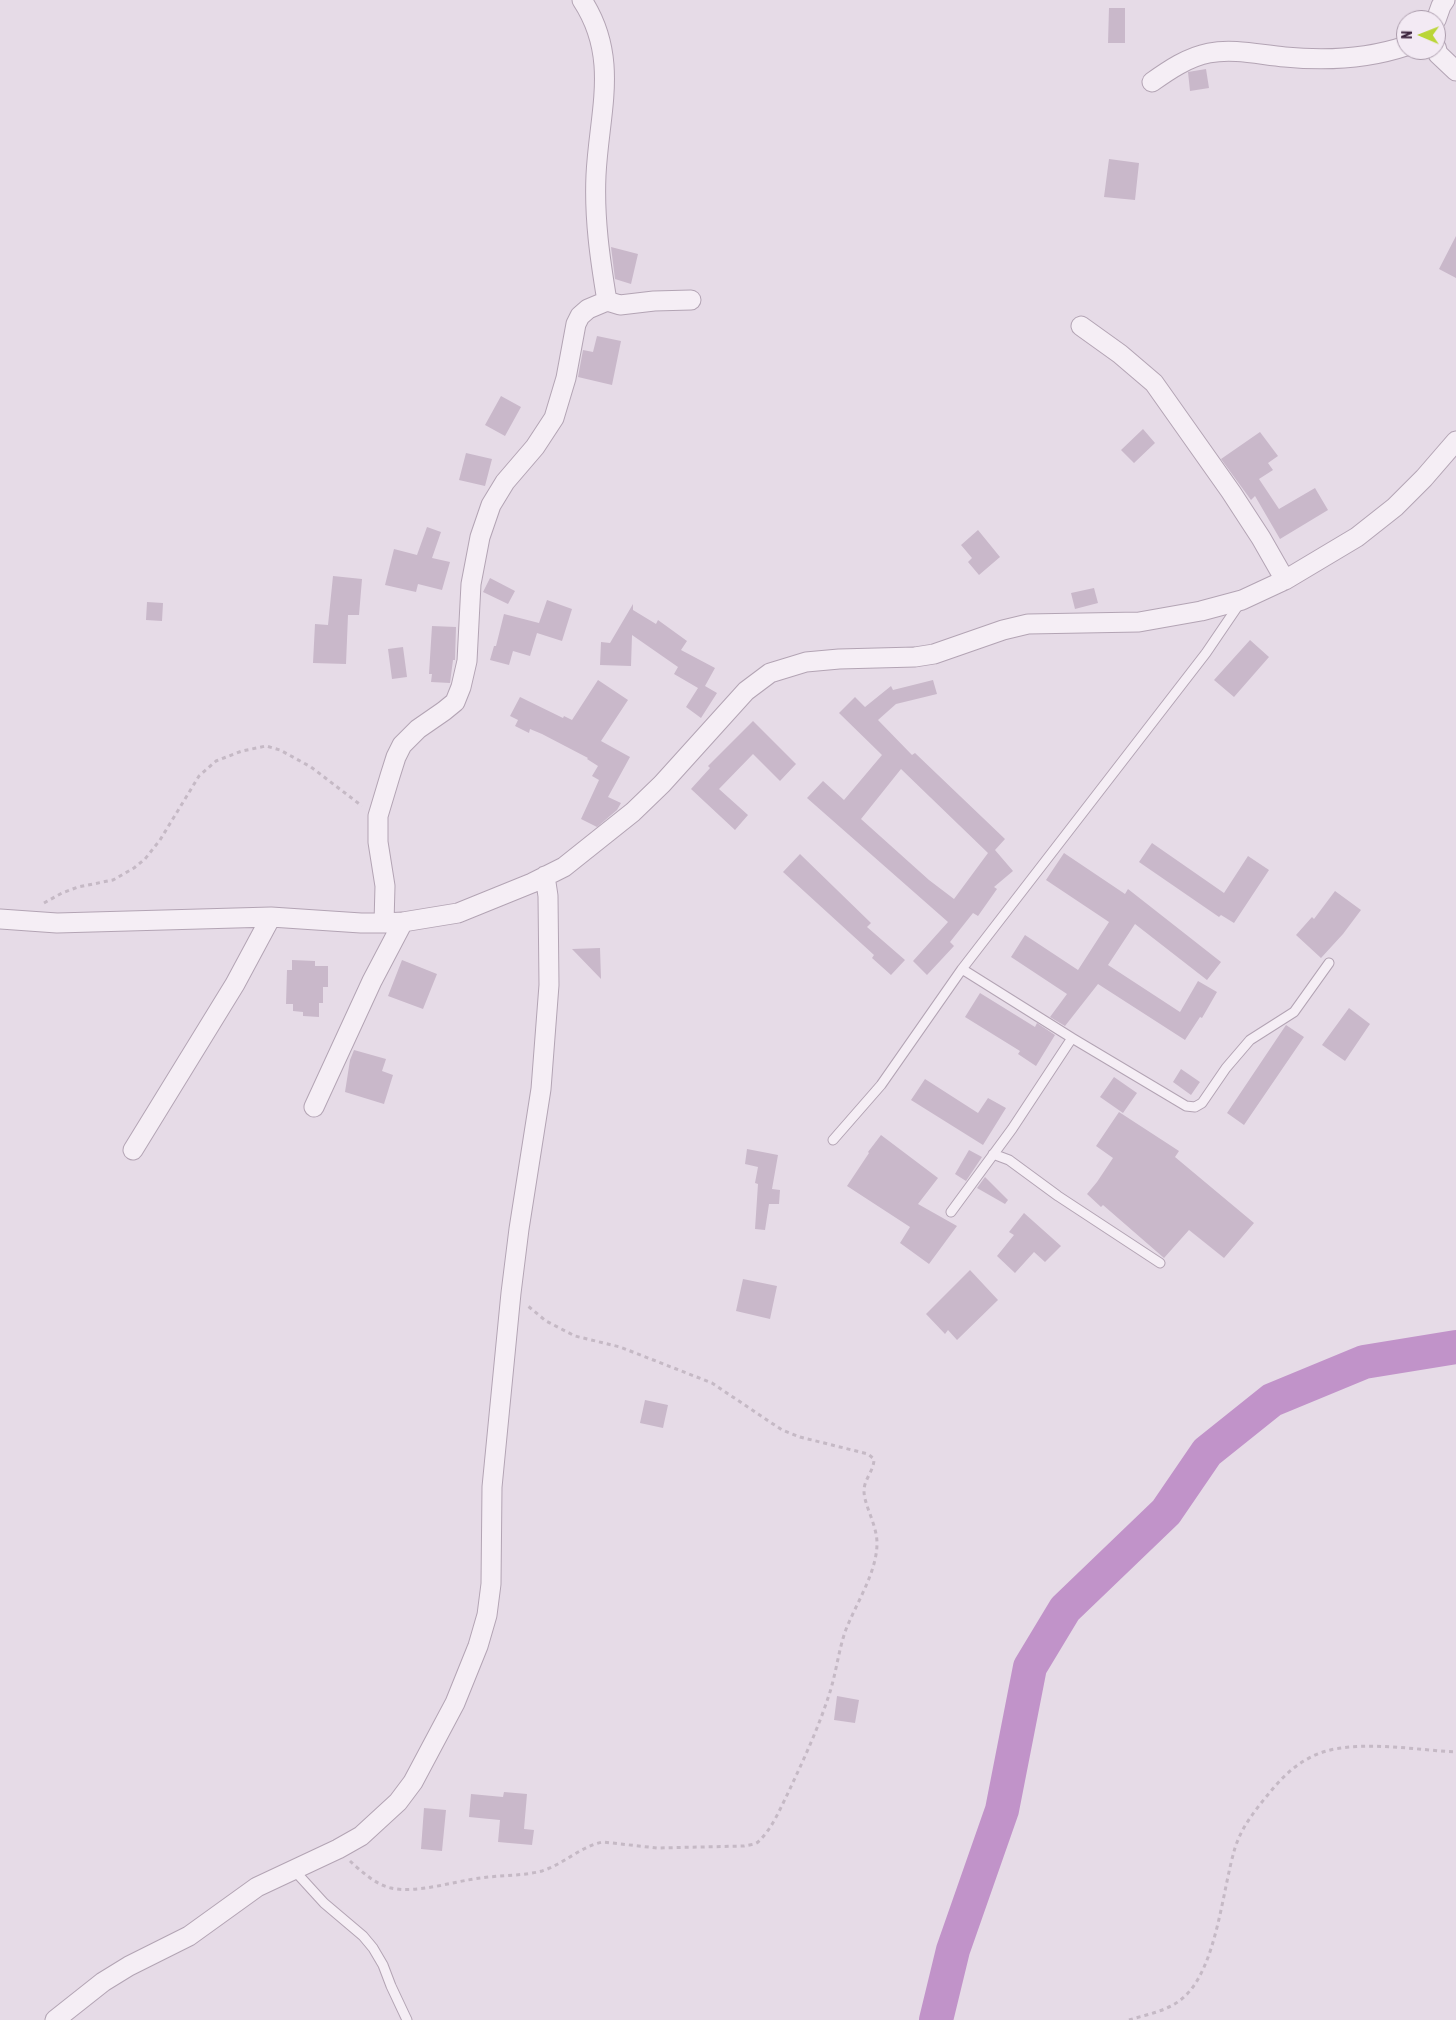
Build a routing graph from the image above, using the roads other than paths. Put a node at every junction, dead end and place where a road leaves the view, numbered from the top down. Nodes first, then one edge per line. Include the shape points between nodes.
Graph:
1 (582, 0) edge
2 (1396, 48) edge
3 (1444, 60) edge
4 (1456, 71) edge
5 (1152, 82) dead end
6 (691, 300) dead end
7 (607, 301) junction
8 (1081, 326) dead end
9 (1456, 441) edge
10 (1285, 580) junction
11 (1242, 600) junction
12 (545, 876) junction
13 (271, 917) junction
14 (0, 919) edge
15 (403, 922) junction
16 (384, 923) junction
17 (1329, 963) dead end
18 (962, 969) junction
19 (1072, 1038) junction
20 (314, 1107) dead end
21 (833, 1140) dead end
22 (133, 1150) dead end
23 (993, 1154) junction
24 (951, 1212) dead end
25 (1160, 1263) dead end
26 (292, 1869) junction
27 (55, 2020) edge
28 (407, 2020) edge

1 - 7 street via 598,32 605,63 596,175 596,223
2 - 5 street via 1361,57 1320,59 1239,52 1210,53 1171,68
3 - 4 street
6 - 7 street via 620,305
7 - 16 street via 580,316 554,418 491,505 480,537 471,584 467,661 462,687 455,702 418,729 396,757 378,816 378,842 385,886
8 - 10 street via 1154,383 1231,492
9 - 10 street via 1387,513 1357,537
10 - 11 street
11 - 12 street via 1139,622 1028,624 934,654 806,662 770,673 746,691 662,784 632,812 564,866
11 - 18 lane via 1206,653
12 - 15 street via 458,913
12 - 26 street via 549,985 541,1088 511,1294 492,1487 491,1584 487,1614 455,1703 413,1782 398,1802 361,1836
13 - 14 street via 85,923
13 - 16 street
13 - 22 street via 235,984
15 - 16 street
15 - 20 street
17 - 19 lane via 1294,1012 1250,1040 1202,1103 1195,1107 1186,1106
18 - 19 lane
18 - 21 lane via 881,1085
19 - 23 lane
23 - 24 lane
23 - 25 lane via 1009,1160
26 - 27 street via 257,1887 189,1936 103,1982
26 - 28 lane via 373,1948

